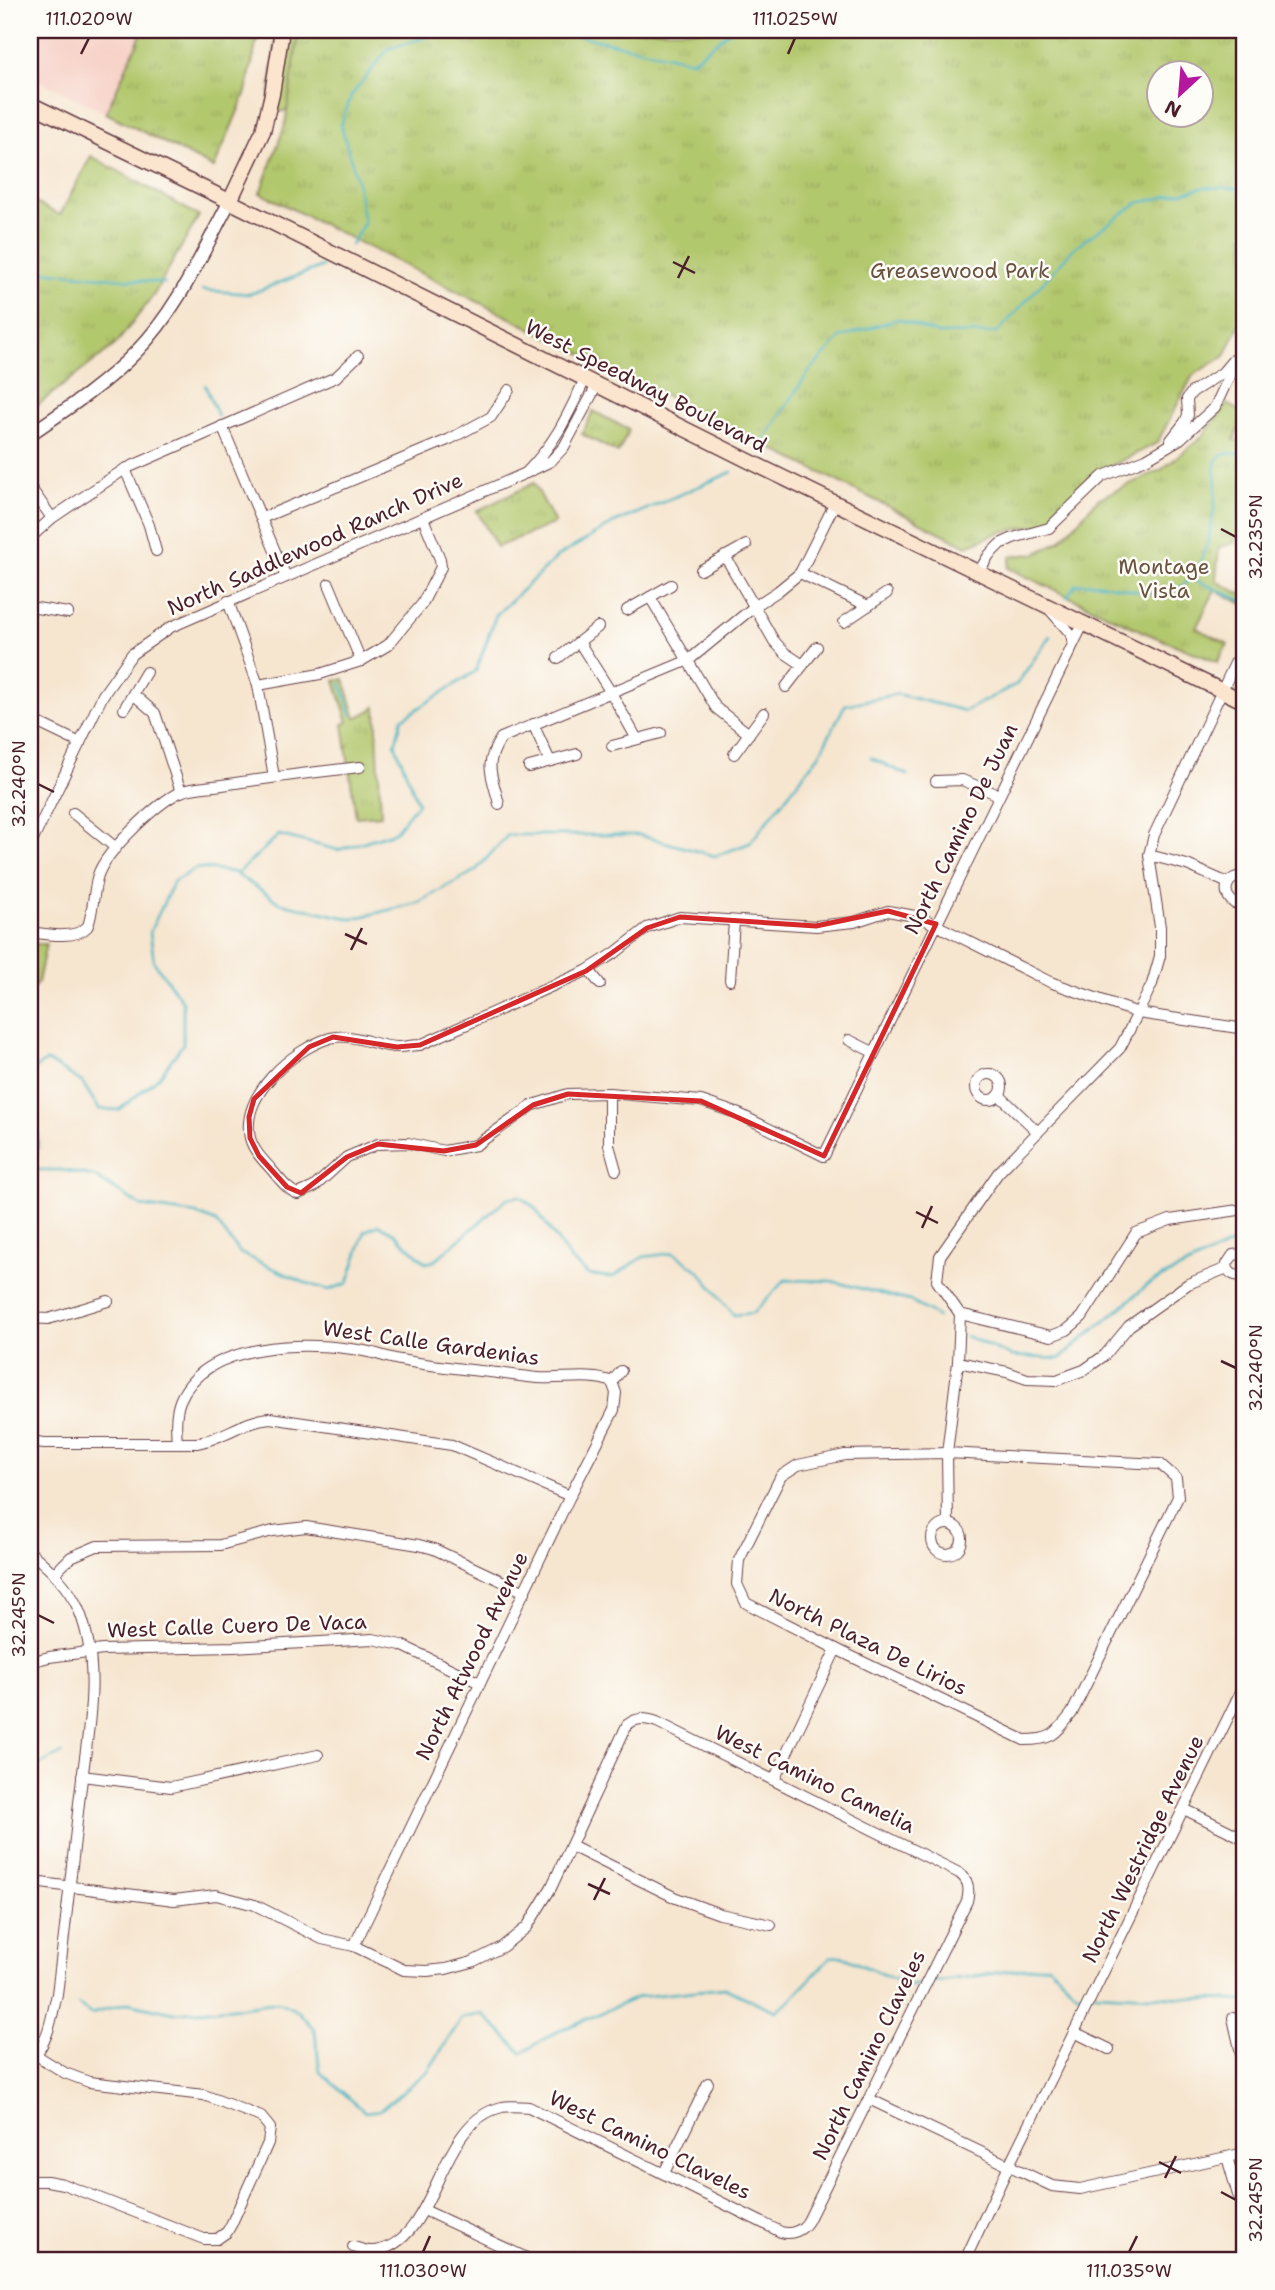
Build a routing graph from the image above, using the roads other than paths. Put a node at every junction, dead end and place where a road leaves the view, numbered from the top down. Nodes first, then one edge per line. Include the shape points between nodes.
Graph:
1 (282, 30) edge
2 (30, 104) edge
3 (230, 201) junction
4 (1244, 346) edge
5 (358, 356) dead end
6 (591, 382) junction
7 (1199, 388) junction
8 (509, 390) dead end
9 (1216, 407) junction
10 (222, 426) junction
11 (30, 434) edge
12 (1160, 450) junction
13 (125, 469) junction
14 (30, 487) edge
15 (835, 503) junction
16 (52, 518) junction
17 (262, 518) junction
18 (423, 518) junction
19 (30, 538) edge
20 (746, 545) dead end
21 (156, 551) dead end
22 (725, 556) junction
23 (701, 570) dead end
24 (800, 573) junction
25 (978, 573) junction
26 (286, 577) junction
27 (329, 584) dead end
28 (671, 585) dead end
29 (887, 593) dead end
30 (650, 597) junction
31 (228, 601) junction
32 (1045, 604) junction
33 (755, 606) junction
34 (868, 606) junction
35 (30, 607) edge
36 (627, 610) dead end
37 (68, 613) dead end
38 (844, 622) dead end
39 (1084, 622) junction
40 (598, 628) dead end
41 (579, 642) junction
42 (1245, 642) edge
43 (1073, 644) junction
44 (817, 647) dead end
45 (558, 658) dead end
46 (690, 660) junction
47 (360, 662) junction
48 (803, 665) junction
49 (146, 672) dead end
50 (258, 685) junction
51 (786, 687) dead end
52 (1221, 690) junction
53 (610, 691) junction
54 (133, 694) junction
55 (1245, 702) edge
56 (124, 709) dead end
57 (764, 713) dead end
58 (30, 719) edge
59 (533, 724) junction
60 (661, 733) dead end
61 (748, 734) junction
62 (637, 739) junction
63 (80, 743) junction
64 (612, 746) dead end
65 (577, 754) dead end
66 (734, 754) dead end
67 (550, 761) junction
68 (529, 766) dead end
69 (360, 767) dead end
70 (274, 777) junction
71 (936, 781) dead end
72 (181, 792) junction
73 (999, 795) junction
74 (499, 804) dead end
75 (73, 813) dead end
76 (30, 846) edge
77 (116, 848) junction
78 (1149, 855) junction
79 (1245, 876) edge
80 (1228, 883) junction
81 (1245, 904) edge
82 (734, 921) junction
83 (936, 924) junction
84 (30, 932) edge
85 (589, 970) junction
86 (730, 980) dead end
87 (600, 984) dead end
88 (1138, 1013) junction
89 (1245, 1029) edge
90 (849, 1040) dead end
91 (873, 1052) junction
92 (609, 1093) junction
93 (999, 1095) dead end
94 (1038, 1132) junction
95 (616, 1170) dead end
96 (1245, 1209) edge
97 (1245, 1257) edge
98 (1227, 1268) junction
99 (1245, 1273) edge
100 (108, 1301) dead end
101 (960, 1314) junction
102 (30, 1318) edge
103 (958, 1362) junction
104 (621, 1370) dead end
105 (612, 1382) junction
106 (30, 1441) edge
107 (177, 1443) junction
108 (947, 1453) junction
109 (570, 1496) junction
110 (948, 1524) dead end
111 (30, 1552) edge
112 (55, 1573) junction
113 (525, 1592) junction
114 (836, 1649) junction
115 (89, 1652) junction
116 (30, 1662) edge
117 (480, 1683) junction
118 (1245, 1683) edge
119 (318, 1755) dead end
120 (82, 1776) junction
121 (774, 1780) junction
122 (1184, 1809) junction
123 (1245, 1839) edge
124 (570, 1846) junction
125 (30, 1878) edge
126 (971, 1882) joint
127 (70, 1887) junction
128 (771, 1925) dead end
129 (354, 1946) junction
130 (1233, 2018) dead end
131 (1074, 2032) junction
132 (1109, 2049) dead end
133 (33, 2058) edge
134 (1245, 2071) edge
135 (708, 2083) dead end
136 (869, 2099) junction
137 (1245, 2153) edge
138 (1227, 2157) junction
139 (1009, 2165) junction
140 (664, 2173) junction
141 (30, 2181) edge
142 (1238, 2195) dead end
143 (424, 2210) junction
144 (793, 2236) joint
145 (352, 2247) dead end
146 (531, 2260) edge
147 (965, 2260) edge

1 - 3 main road via 263,131
2 - 3 main road, West Speedway Boulevard
3 - 6 main road, West Speedway Boulevard
3 - 11 street via 172,307 138,351
4 - 7 street via 1222,373
4 - 9 street
5 - 10 street via 336,377
6 - 15 main road, West Speedway Boulevard
6 - 18 street, North Saddlewood Ranch Drive via 547,451 526,473
7 - 9 street via 1212,396
7 - 12 street via 1188,399 1188,415 1181,429
8 - 17 street via 491,417 450,439
9 - 12 street
10 - 13 street
10 - 17 street
12 - 25 street via 1102,477 1049,528 1000,544
13 - 16 street
13 - 21 street
14 - 16 street
15 - 24 street
15 - 25 main road, West Speedway Boulevard
16 - 19 street
17 - 26 street
18 - 26 street, North Saddlewood Ranch Drive
18 - 47 street via 443,567 422,604 388,645
20 - 22 street
22 - 23 street
22 - 33 street
24 - 33 street
24 - 34 street
25 - 32 main road, West Speedway Boulevard
26 - 31 street, North Saddlewood Ranch Drive
27 - 47 street
28 - 30 street
29 - 34 street
30 - 36 street
30 - 46 street
31 - 50 street
31 - 63 street, North Saddlewood Ranch Drive via 171,626 132,654 103,695
32 - 39 main road, West Speedway Boulevard
32 - 43 street
33 - 46 street
33 - 48 street via 774,641
34 - 38 street
35 - 37 street
39 - 43 street, North Camino De Juan
39 - 52 main road, West Speedway Boulevard
40 - 41 street
41 - 45 street
41 - 53 street
42 - 52 street
43 - 73 street, North Camino De Juan
44 - 48 street
46 - 53 street
46 - 61 street via 716,708
47 - 50 street
48 - 51 street
49 - 54 street
50 - 70 street
52 - 55 main road, West Speedway Boulevard
52 - 78 street
53 - 59 street
53 - 62 street
54 - 56 street
54 - 72 street via 155,713
57 - 61 street
58 - 63 street
59 - 67 street
59 - 74 street via 500,738 491,753 489,764
60 - 62 street
61 - 66 street
62 - 64 street
63 - 76 street, North Saddlewood Ranch Drive
65 - 67 street
67 - 68 street
69 - 70 street
70 - 72 street
71 - 73 street via 962,780
72 - 77 street via 148,815
73 - 83 street, North Camino De Juan
75 - 77 street
77 - 84 street via 99,872 86,934
78 - 80 street
78 - 88 street via 1160,956
79 - 80 street
80 - 81 street via 1230,901
82 - 83 street via 833,925 888,911
82 - 85 street via 680,918 647,928
82 - 86 street
83 - 88 street via 1050,982
83 - 91 street, North Camino De Juan
85 - 87 street
85 - 92 street via 420,1045 397,1047 333,1037 309,1047 278,1070 254,1099 250,1138 259,1156 298,1197 347,1157 378,1144 408,1143 444,1151 476,1145 533,1105 568,1094
88 - 89 street
88 - 94 street via 1120,1048
90 - 91 street
91 - 92 street, North Camino De Juan via 824,1156 739,1114 701,1101
92 - 95 street via 609,1145
93 - 94 street
94 - 101 street via 998,1173 940,1256 937,1281
96 - 101 street via 1170,1220 1136,1233 1082,1317 1051,1336
97 - 98 street via 1233,1255
98 - 99 street via 1234,1275
98 - 103 street via 1188,1284 1129,1326 1105,1355 1084,1370 1057,1380 1027,1379
100 - 102 street via 48,1319
101 - 103 street
103 - 108 street
104 - 105 street
105 - 107 street, West Calle Gardenias via 477,1371 343,1348 260,1349 224,1360 188,1387 177,1412
105 - 109 street, North Atwood Avenue via 614,1410
106 - 107 street
107 - 109 street via 210,1441 257,1419 338,1427 452,1445
108 - 110 street
108 - 114 street, North Plaza De Lirios via 845,1455 799,1465 781,1476 739,1560 737,1584 746,1603
108 - 114 street, North Plaza De Lirios via 1160,1464 1176,1478 1178,1497 1072,1713 1057,1732 1043,1740 1024,1740
109 - 113 street, North Atwood Avenue
111 - 112 street
112 - 113 street via 71,1556 97,1546 220,1545 306,1527 434,1549
112 - 115 street via 78,1608
113 - 117 street, North Atwood Avenue
114 - 121 street
115 - 116 street, West Calle Cuero De Vaca
115 - 117 street, West Calle Cuero De Vaca via 373,1639 401,1645
115 - 120 street via 91,1695
117 - 129 street, North Atwood Avenue
118 - 122 street, North Westridge Avenue
119 - 120 street via 171,1787
120 - 127 street
121 - 124 street, West Camino Camelia via 657,1723 636,1718 627,1726
121 - 126 street, West Camino Camelia
122 - 123 street
122 - 131 street, North Westridge Avenue
124 - 128 street via 676,1898
124 - 129 street via 527,1927 472,1962 427,1971 404,1969
125 - 127 street
126 - 136 street, North Camino Claveles via 967,1901
127 - 129 street via 174,1899 216,1895 254,1905 322,1939
127 - 133 street via 51,2023
130 - 134 street
131 - 132 street
131 - 139 street, North Westridge Avenue
133 - 141 street via 89,2082 204,2095 261,2118 273,2128 232,2225 219,2242 63,2185
135 - 140 street
136 - 139 street
136 - 144 street, North Camino Claveles via 808,2221
137 - 138 street
138 - 139 street via 1080,2189 1052,2186
138 - 142 street
139 - 147 street, North Westridge Avenue
140 - 143 street, West Camino Claveles via 529,2107 502,2107 479,2117 457,2142
140 - 144 street, West Camino Claveles
143 - 145 street, West Camino Claveles via 398,2243 372,2252
143 - 146 street

